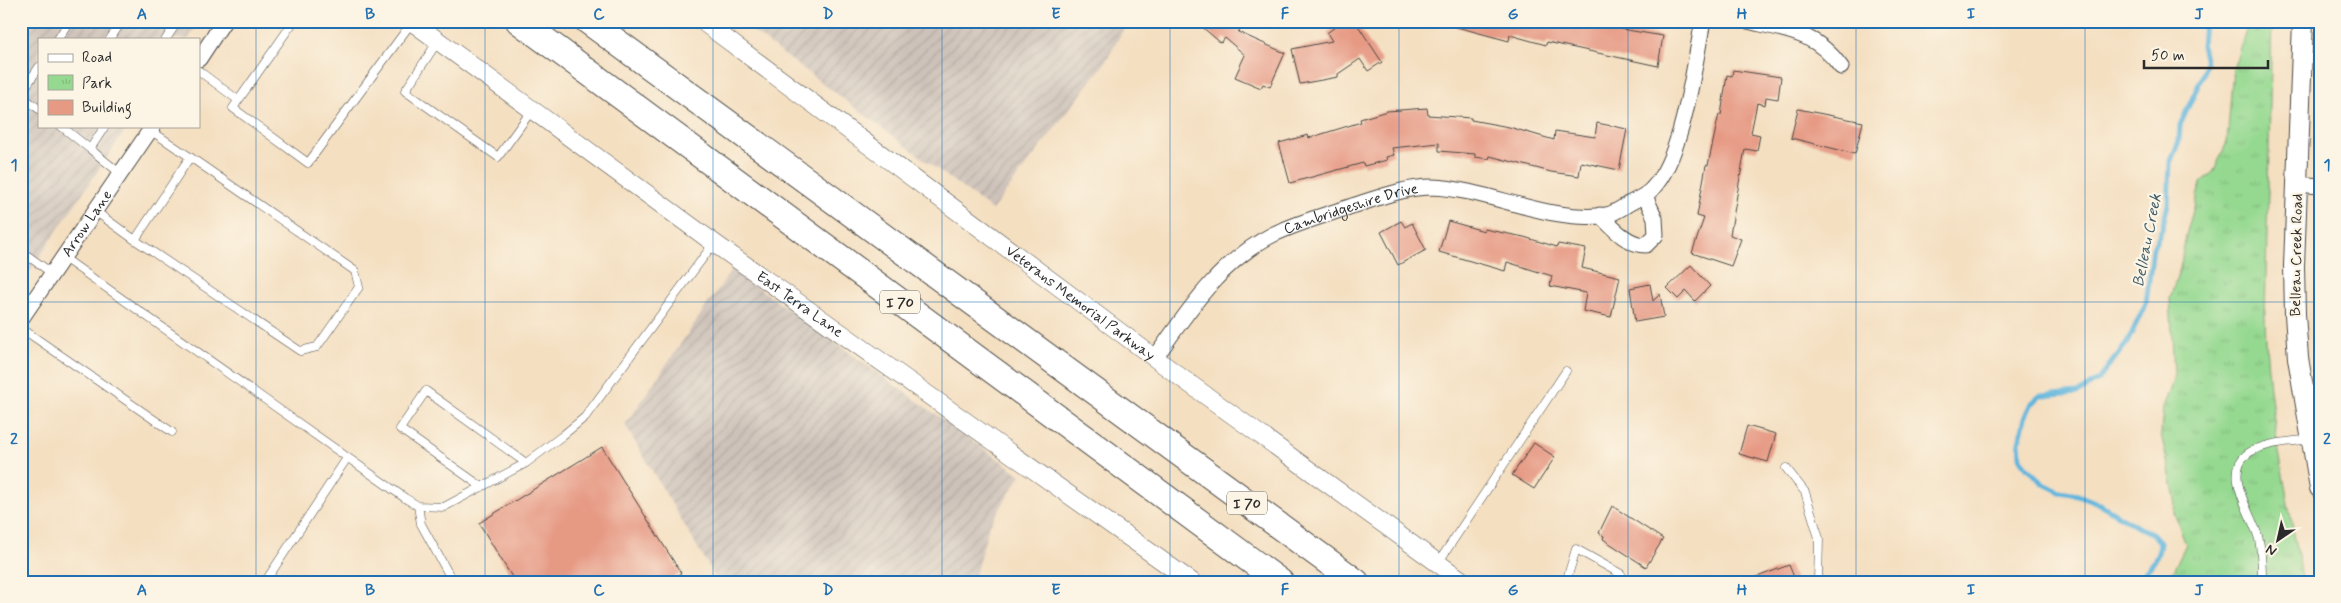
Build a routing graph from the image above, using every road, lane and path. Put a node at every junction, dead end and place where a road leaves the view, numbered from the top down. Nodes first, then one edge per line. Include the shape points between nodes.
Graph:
1 (69, 21) edge
2 (122, 21) edge
3 (178, 21) edge
4 (224, 21) edge
5 (294, 21) edge
6 (519, 21) edge
7 (588, 21) edge
8 (702, 21) edge
9 (1704, 21) edge
10 (1747, 21) edge
11 (2304, 21) edge
12 (412, 22) edge
13 (59, 38) edge
14 (111, 38) edge
15 (167, 38) edge
16 (438, 41) junction
17 (200, 57) edge
18 (1841, 67) dead end
19 (38, 69) edge
20 (200, 72) edge
21 (21, 95) edge
22 (238, 100) junction
23 (38, 108) edge
24 (532, 110) junction
25 (64, 128) edge
26 (104, 128) edge
27 (152, 128) edge
28 (90, 148) junction
29 (190, 156) junction
30 (121, 174) junction
31 (2297, 184) junction
32 (2320, 186) edge
33 (1645, 196) junction
34 (95, 211) junction
35 (1600, 215) junction
36 (135, 240) junction
37 (714, 243) junction
38 (64, 258) junction
39 (21, 262) edge
40 (53, 274) junction
41 (21, 319) edge
42 (21, 328) edge
43 (1155, 358) junction
44 (1566, 371) dead end
45 (172, 432) dead end
46 (2311, 439) junction
47 (347, 458) junction
48 (526, 463) junction
49 (1786, 468) dead end
50 (482, 487) junction
51 (2320, 488) edge
52 (418, 506) junction
53 (1438, 563) junction
54 (1621, 574) dead end
55 (264, 582) edge
56 (453, 582) edge
57 (1192, 582) edge
58 (1280, 582) edge
59 (1356, 582) edge
60 (1464, 582) edge
61 (1566, 582) edge
62 (1818, 582) edge
63 (2262, 582) edge

1 - 13 lane
2 - 14 lane
3 - 15 lane
4 - 17 street
5 - 22 lane
6 - 58 highway, I 70
7 - 59 highway, I 70
8 - 43 street, Veterans Memorial Parkway
9 - 33 street, Cambridgeshire Drive via 1677,143 1663,174
10 - 18 street via 1799,32 1817,41
11 - 31 main road, Belleau Creek Road
12 - 16 street, East Terra Lane
12 - 22 lane via 308,163 233,108
16 - 24 street, East Terra Lane
16 - 24 lane via 405,91 498,157
19 - 21 lane
20 - 22 lane
21 - 23 lane
24 - 37 street, East Terra Lane
25 - 28 lane
26 - 28 lane
27 - 29 lane
27 - 30 street, Arrow Lane
28 - 30 lane
29 - 36 lane
29 - 36 lane via 354,271 358,286 318,347 300,351
30 - 34 street, Arrow Lane
31 - 32 street
31 - 46 main road, Belleau Creek Road via 2295,314 2298,358
33 - 35 street, Cambridgeshire Drive via 1609,214
33 - 35 street via 1655,218 1656,235 1646,245 1624,237
34 - 36 lane
34 - 38 street, Arrow Lane
35 - 43 street, Cambridgeshire Drive via 1568,215 1433,187 1387,195 1296,225 1241,255 1214,279
37 - 48 lane via 585,416
37 - 57 street, East Terra Lane
38 - 40 street, Arrow Lane
38 - 47 lane
39 - 40 lane via 28,256
40 - 41 street, Arrow Lane
42 - 45 lane
43 - 53 street, Veterans Memorial Parkway
44 - 53 lane
46 - 51 main road, Belleau Creek Road
46 - 63 lane via 2261,448 2247,454 2238,465 2242,497 2258,537
47 - 52 lane
47 - 55 lane
48 - 50 lane
48 - 50 lane via 426,391 400,429
49 - 62 lane via 1805,492 1819,538
50 - 52 lane via 444,507
52 - 56 lane via 421,524
53 - 60 street, Veterans Memorial Parkway
54 - 61 lane via 1576,549

